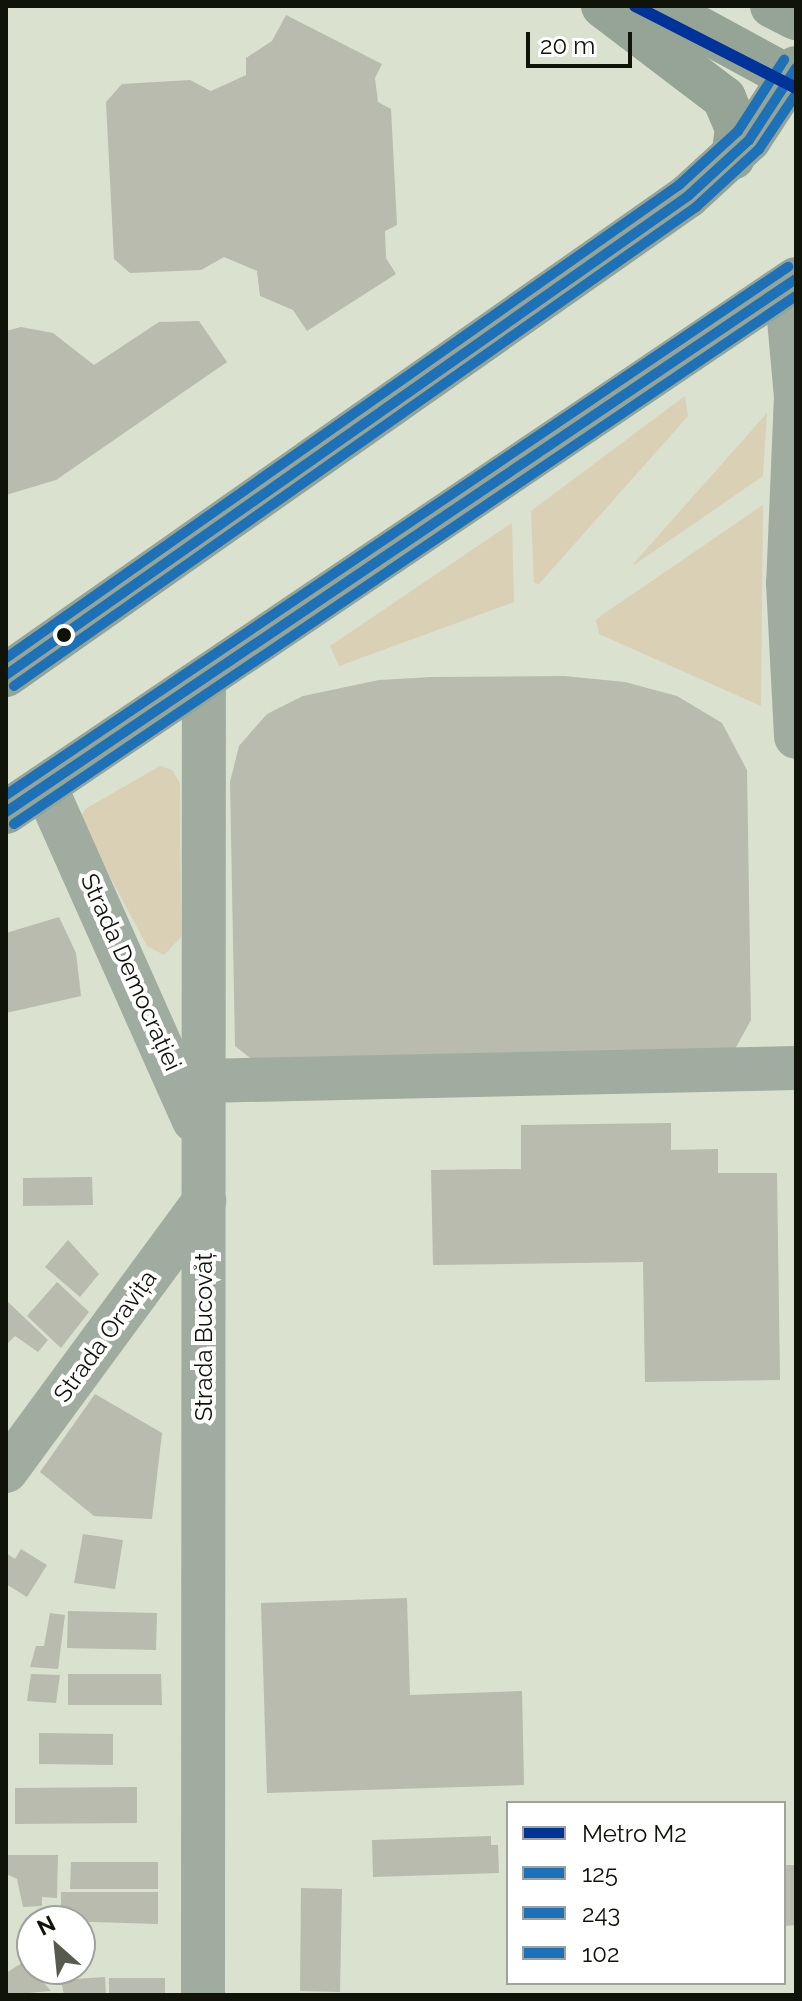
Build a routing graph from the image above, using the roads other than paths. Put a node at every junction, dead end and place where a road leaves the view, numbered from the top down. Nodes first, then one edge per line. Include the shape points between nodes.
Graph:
1 (603, 6) edge
2 (658, 6) edge
3 (772, 6) edge
4 (796, 18) edge
5 (795, 76) edge
6 (733, 158) junction
7 (791, 283) edge
8 (793, 664) edge
9 (6, 675) edge
10 (204, 679) junction
11 (796, 737) edge
12 (45, 786) junction
13 (6, 812) edge
14 (204, 977) junction
15 (141, 994) junction
16 (796, 1068) edge
17 (203, 1081) junction
18 (204, 1182) junction
19 (6, 1471) edge
20 (203, 1995) edge

1 - 6 main road via 724,98 737,129
2 - 5 main road
3 - 4 main road
5 - 6 main road
6 - 9 main road via 605,256
7 - 8 street via 796,396 789,533
7 - 10 main road
8 - 11 street
10 - 12 main road
10 - 14 street, Strada Bucovăț
12 - 13 main road
12 - 15 street, Strada Democrației
14 - 15 street
14 - 17 street, Strada Bucovăț
15 - 18 street, Strada Democrației via 187,1100
16 - 17 street
17 - 18 street, Strada Bucovăț
18 - 19 street, Strada Oravița
18 - 20 street, Strada Bucovăț

